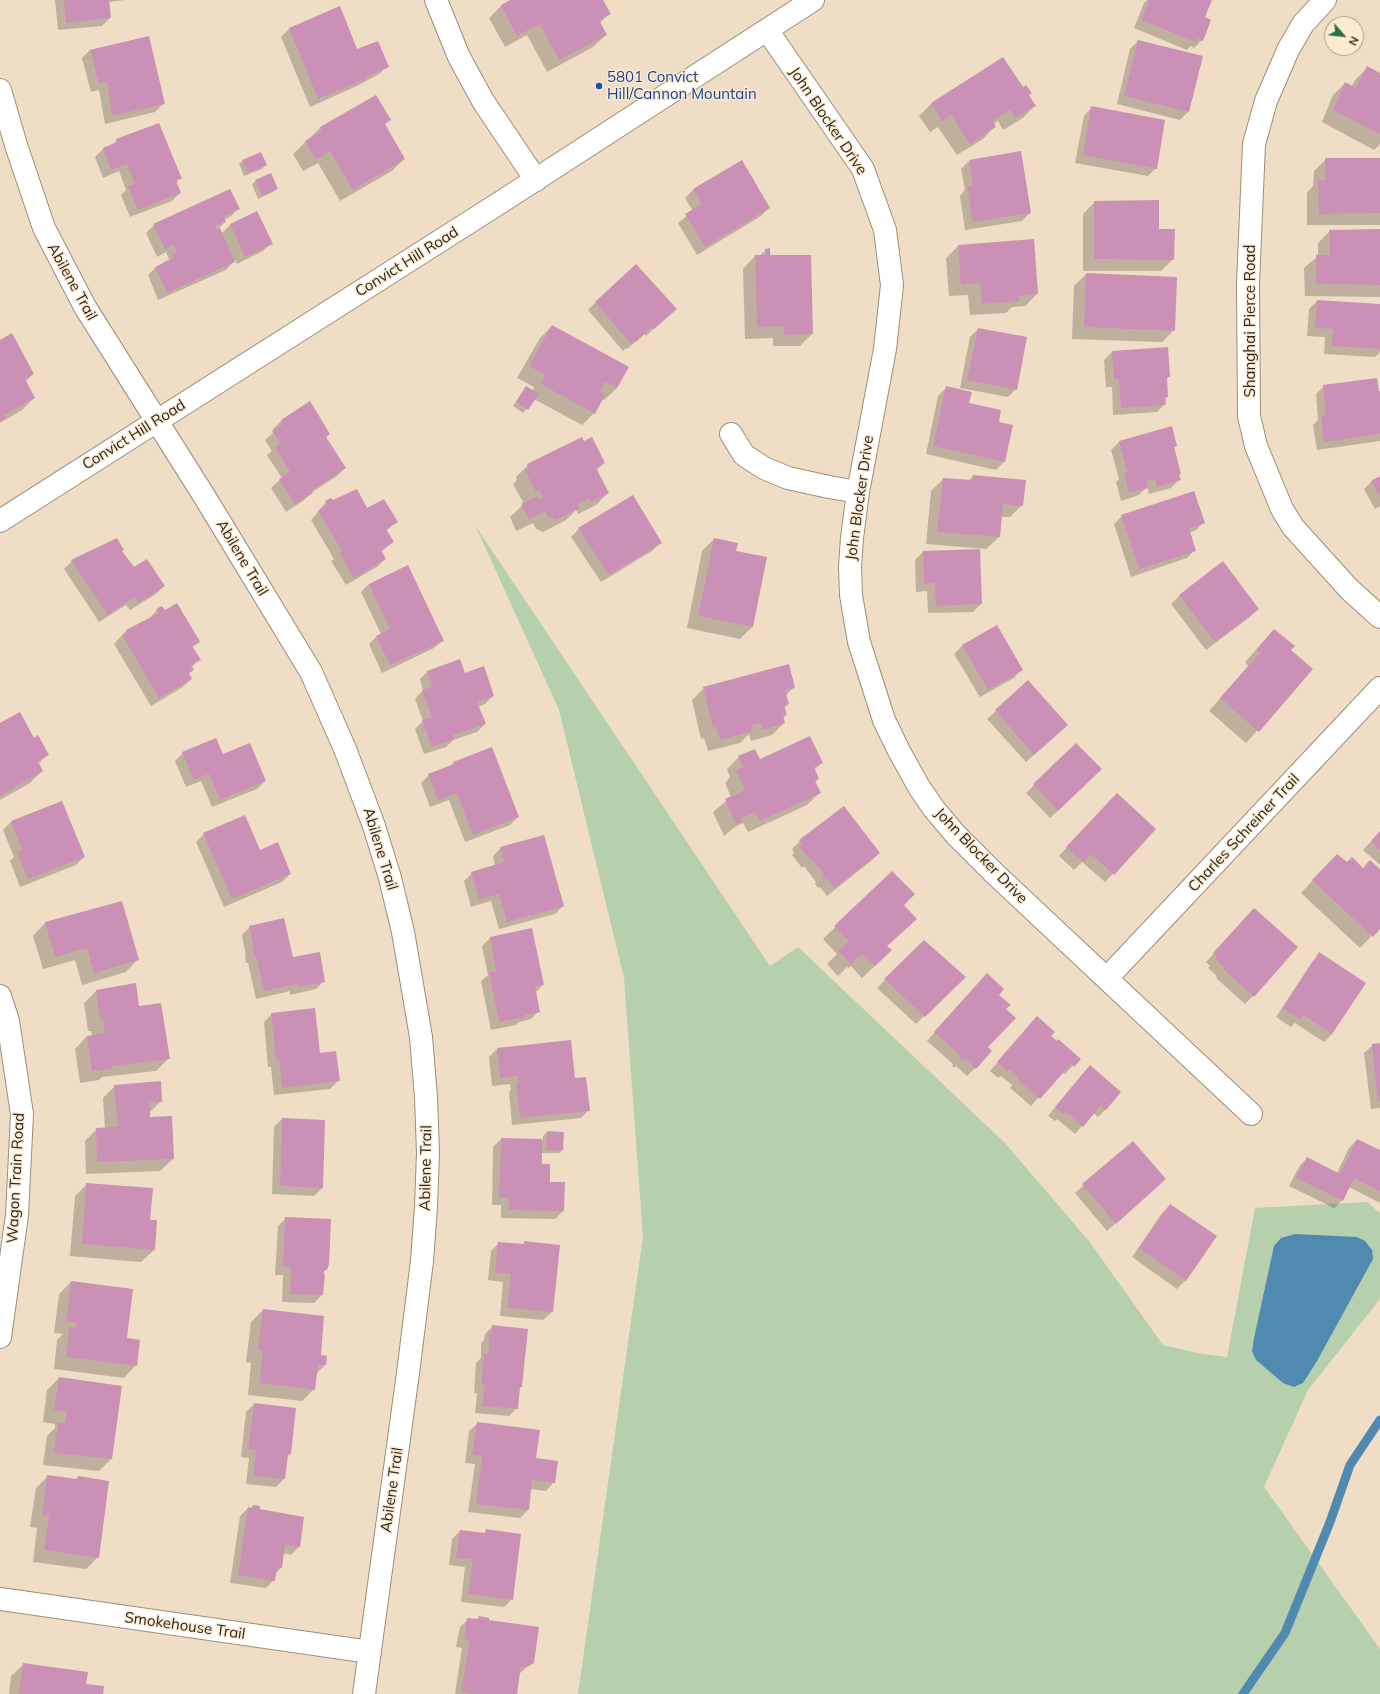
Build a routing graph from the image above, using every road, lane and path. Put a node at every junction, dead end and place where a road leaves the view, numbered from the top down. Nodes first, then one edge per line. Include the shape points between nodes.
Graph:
1 (436, 0) edge
2 (813, 0) edge
3 (1325, 0) edge
4 (767, 30) junction
5 (0, 90) edge
6 (536, 180) junction
7 (157, 420) junction
8 (731, 434) dead end
9 (858, 492) junction
10 (0, 521) edge
11 (1380, 617) edge
12 (1380, 688) edge
13 (1107, 978) junction
14 (0, 996) edge
15 (1251, 1114) dead end
16 (0, 1337) edge
17 (0, 1599) edge
18 (370, 1652) junction
19 (364, 1694) edge

1 - 6 street via 459,57 483,101
2 - 4 street, Convict Hill Road
3 - 11 street, Shanghai Pierce Road via 1304,24 1288,50 1266,101 1254,144 1248,284 1249,416 1256,446 1282,510 1293,528 1349,589
4 - 6 street, Convict Hill Road
4 - 9 street, John Blocker Drive via 863,169 886,230 892,285 885,349
5 - 7 street, Abilene Trail via 44,228 85,307
6 - 7 street, Convict Hill Road
7 - 10 street, Convict Hill Road
7 - 18 street, Abilene Trail via 311,672 345,749 374,826 403,932 413,989 426,1098 426,1207 417,1298
8 - 9 street via 744,455 764,468 788,478
9 - 13 street, John Blocker Drive via 850,567 851,595 859,642 884,720 898,751 934,809 956,835
12 - 13 street, Charles Schreiner Trail
13 - 15 street, John Blocker Drive
14 - 16 street, Wagon Train Road via 8,1022 22,1114 17,1215
17 - 18 street, Smokehouse Trail
18 - 19 street, Abilene Trail

